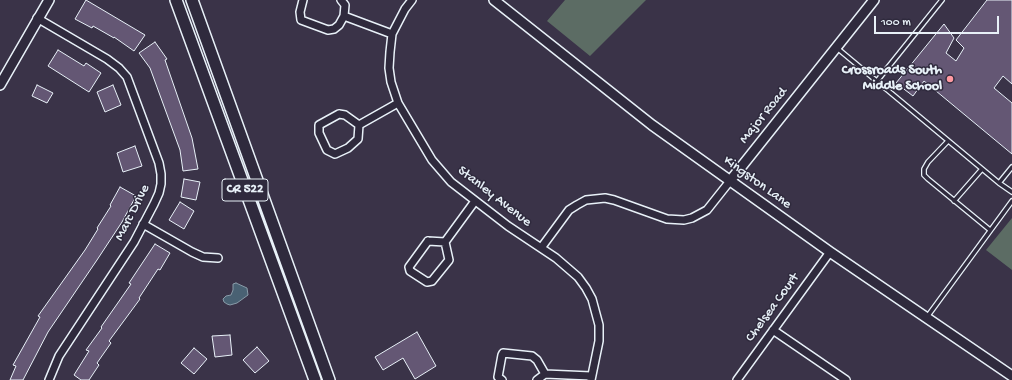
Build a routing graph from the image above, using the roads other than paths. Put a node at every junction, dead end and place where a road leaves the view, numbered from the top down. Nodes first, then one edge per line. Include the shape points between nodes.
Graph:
1 (49, 0) edge
2 (176, 0) edge
3 (192, 0) edge
4 (304, 0) edge
5 (341, 0) edge
6 (412, 0) edge
7 (494, 0) edge
8 (874, 0) edge
9 (942, 0) edge
10 (344, 16) junction
11 (37, 18) junction
12 (392, 34) junction
13 (836, 47) junction
14 (877, 82) junction
15 (0, 84) edge
16 (398, 103) junction
17 (359, 124) junction
18 (948, 141) junction
19 (1012, 167) edge
20 (982, 169) junction
21 (730, 181) junction
22 (999, 183) junction
23 (1012, 192) edge
24 (475, 201) junction
25 (954, 201) junction
26 (1012, 201) edge
27 (143, 224) junction
28 (990, 230) junction
29 (445, 242) junction
30 (541, 248) junction
31 (830, 252) junction
32 (218, 258) dead end
33 (926, 318) junction
34 (773, 330) junction
35 (545, 374) junction
36 (1012, 376) edge
37 (591, 378) edge
38 (50, 380) edge
39 (315, 380) edge
40 (329, 380) edge
41 (502, 380) edge
42 (537, 380) edge
43 (737, 380) edge
44 (846, 380) edge

1 - 11 street
2 - 39 main road, CR 522
3 - 40 main road, CR 522
4 - 10 street via 300,12 301,20 314,26 334,29 339,26
5 - 10 street via 345,4
6 - 12 street, Stanley Avenue
7 - 21 street, Kingston Lane via 652,125
8 - 13 street, Major Road
9 - 14 lane
10 - 12 street
11 - 15 street
11 - 27 street, Marc Drive via 107,59 127,77 161,174 159,193
12 - 16 street, Stanley Avenue via 389,68
13 - 14 lane
13 - 21 street, Major Road
14 - 18 lane
16 - 17 street
16 - 24 street, Stanley Avenue via 440,170
17 - 17 street via 358,139 348,148 335,154 327,150 319,133 319,125 339,114
18 - 20 lane
18 - 25 lane via 928,162 924,175
19 - 22 lane
20 - 22 lane
20 - 25 lane
21 - 30 street, Major Road via 707,210 684,220 667,219 614,200 586,200 569,210
21 - 31 street, Kingston Lane
22 - 23 lane
24 - 29 street
24 - 30 street, Stanley Avenue
25 - 28 lane
26 - 28 lane
27 - 32 street via 202,257
27 - 38 street, Marc Drive via 59,356
28 - 33 lane
29 - 29 street via 449,260 432,281 427,282 410,271 408,268 426,243
30 - 37 street, Stanley Avenue via 578,277 592,299 599,325 599,341
31 - 33 street, Kingston Lane
31 - 34 street, Chelsea Court
33 - 36 street, Kingston Lane
34 - 43 street, Chelsea Court
34 - 44 street
35 - 37 street
35 - 41 street via 532,356 503,353 498,376
35 - 42 street

